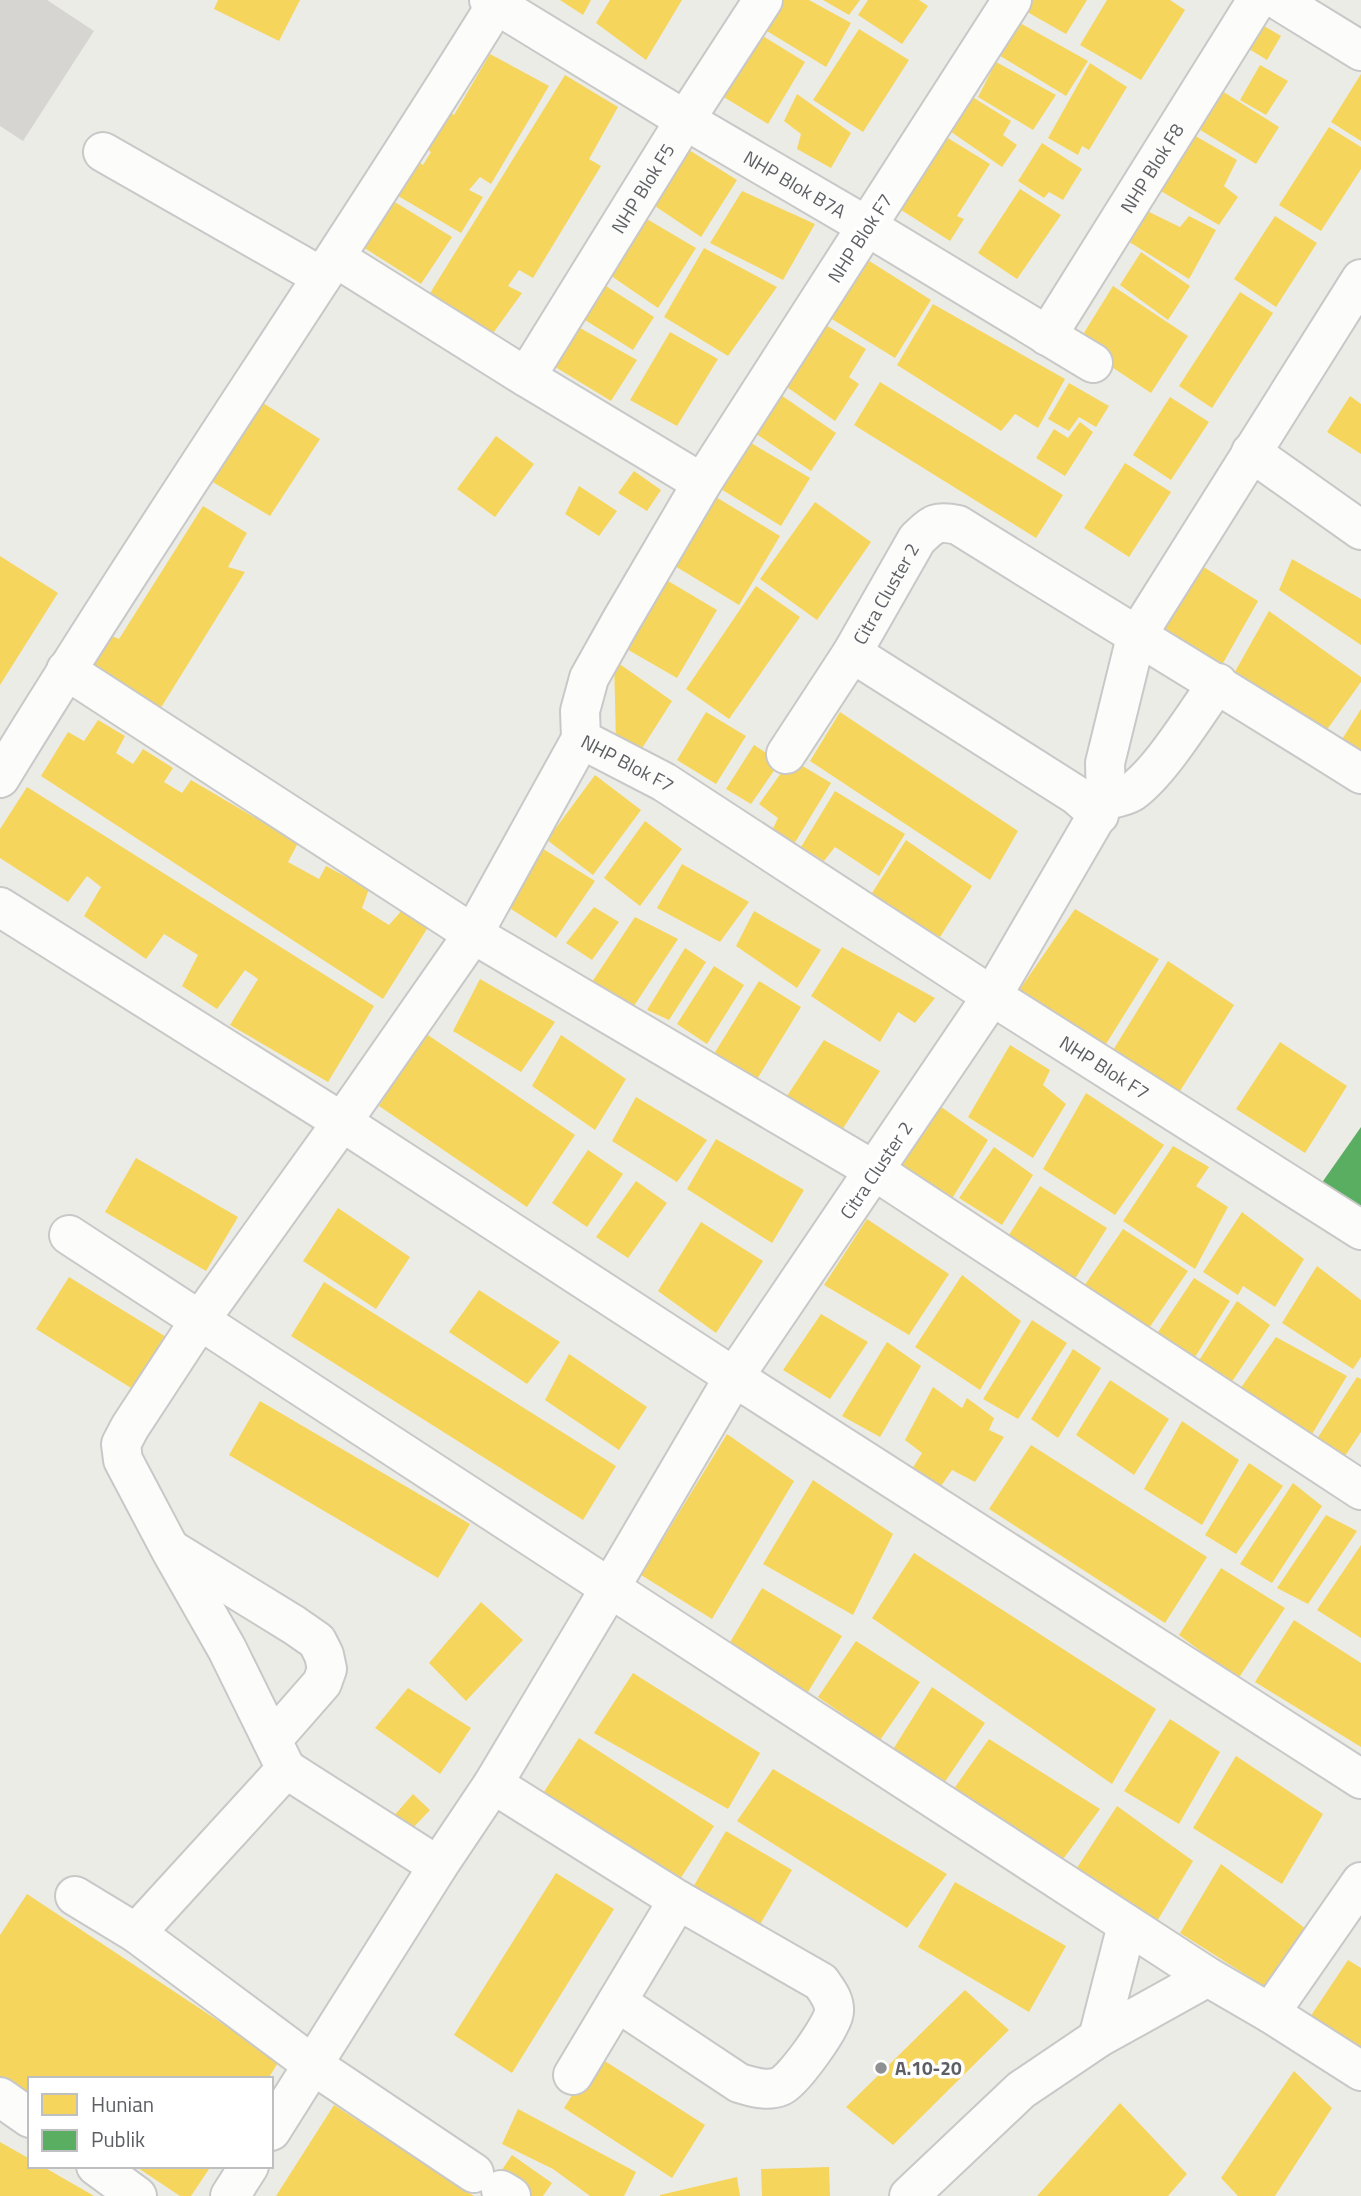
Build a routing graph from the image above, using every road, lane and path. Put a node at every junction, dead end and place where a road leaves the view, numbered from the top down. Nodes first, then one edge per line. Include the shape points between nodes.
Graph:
1 (762, 0) edge
2 (1012, 0) edge
3 (1257, 0) edge
4 (1278, 0) edge
5 (495, 2) edge
6 (1361, 51) edge
7 (685, 120) junction
8 (103, 152) dead end
9 (867, 227) junction
10 (329, 267) junction
11 (1360, 283) edge
12 (1047, 336) junction
13 (1093, 363) dead end
14 (526, 377) junction
15 (1251, 452) junction
16 (702, 483) junction
17 (1361, 530) edge
18 (1136, 637) junction
19 (852, 653) junction
20 (66, 670) junction
21 (1218, 683) junction
22 (581, 739) junction
23 (786, 754) dead end
24 (1361, 774) edge
25 (0, 778) edge
26 (1102, 807) junction
27 (0, 907) edge
28 (473, 934) junction
29 (992, 996) junction
30 (342, 1122) junction
31 (875, 1171) junction
32 (1361, 1230) edge
33 (69, 1234) dead end
34 (201, 1320) junction
35 (734, 1377) junction
36 (1357, 1480) edge
37 (170, 1549) junction
38 (610, 1588) junction
39 (279, 1755) junction
40 (1361, 1779) edge
41 (493, 1784) junction
42 (438, 1866) junction
43 (1361, 1882) edge
44 (75, 1896) dead end
45 (678, 1900) junction
46 (1127, 1925) junction
47 (136, 1933) junction
48 (1208, 1977) junction
49 (617, 2001) junction
50 (1270, 2013) junction
51 (1098, 2038) junction
52 (313, 2065) junction
53 (1361, 2071) edge
54 (573, 2075) dead end
55 (0, 2096) edge
56 (28, 2117) edge
57 (273, 2128) edge
58 (99, 2168) edge
59 (248, 2168) edge
60 (495, 2186) edge
61 (137, 2196) edge
62 (230, 2196) edge
63 (909, 2196) edge

1 - 7 street, NHP Blok F5
2 - 9 street, NHP Blok F7
3 - 12 street, NHP Blok F8
4 - 6 street
5 - 7 street, NHP Blok B7A
5 - 10 street
7 - 9 street, NHP Blok B7A
7 - 14 street, NHP Blok F5
8 - 10 street
9 - 12 street, NHP Blok B7A
9 - 16 street, NHP Blok F7
10 - 14 street
10 - 20 street
11 - 15 street
12 - 13 street, NHP Blok B7A
14 - 16 street
15 - 17 street
15 - 18 street
16 - 22 street, NHP Blok F7 via 589,678 580,711
18 - 19 street, Citra Cluster 2 via 958,525 943,522 917,539
18 - 21 street, Citra Cluster 2
18 - 26 street via 1105,763
19 - 23 street
19 - 26 street, Citra Cluster 2
20 - 25 street
20 - 28 street
21 - 24 street, Citra Cluster 2
21 - 26 street via 1150,773 1133,791
22 - 28 street
22 - 29 street, NHP Blok F7 via 664,782
26 - 29 street, Citra Cluster 2
27 - 30 street
28 - 30 street
28 - 31 street
29 - 31 street, Citra Cluster 2
29 - 32 street, NHP Blok F7
30 - 34 street
30 - 35 street
31 - 35 street, Citra Cluster 2
31 - 36 street
33 - 34 street
34 - 37 street via 121,1444 123,1460
34 - 38 street
35 - 38 street, Citra Cluster 2
35 - 40 street
37 - 39 street via 227,1649
37 - 39 street via 317,1641 327,1669
38 - 41 street, Citra Cluster 2
38 - 46 street
39 - 42 street
39 - 47 street
41 - 42 street, Citra Cluster 2
41 - 45 street
42 - 52 street, Citra Cluster 2
43 - 50 street
44 - 47 street
45 - 49 street
45 - 49 street via 821,1982 832,1998 834,2014 823,2035 783,2086 761,2090 739,2083
46 - 48 street
46 - 51 street
47 - 52 street
48 - 50 street
48 - 51 street
49 - 54 street
50 - 53 street
51 - 63 street via 1021,2090
52 - 57 street, Citra Cluster 2
52 - 60 street
55 - 56 street
58 - 61 street
59 - 62 street

